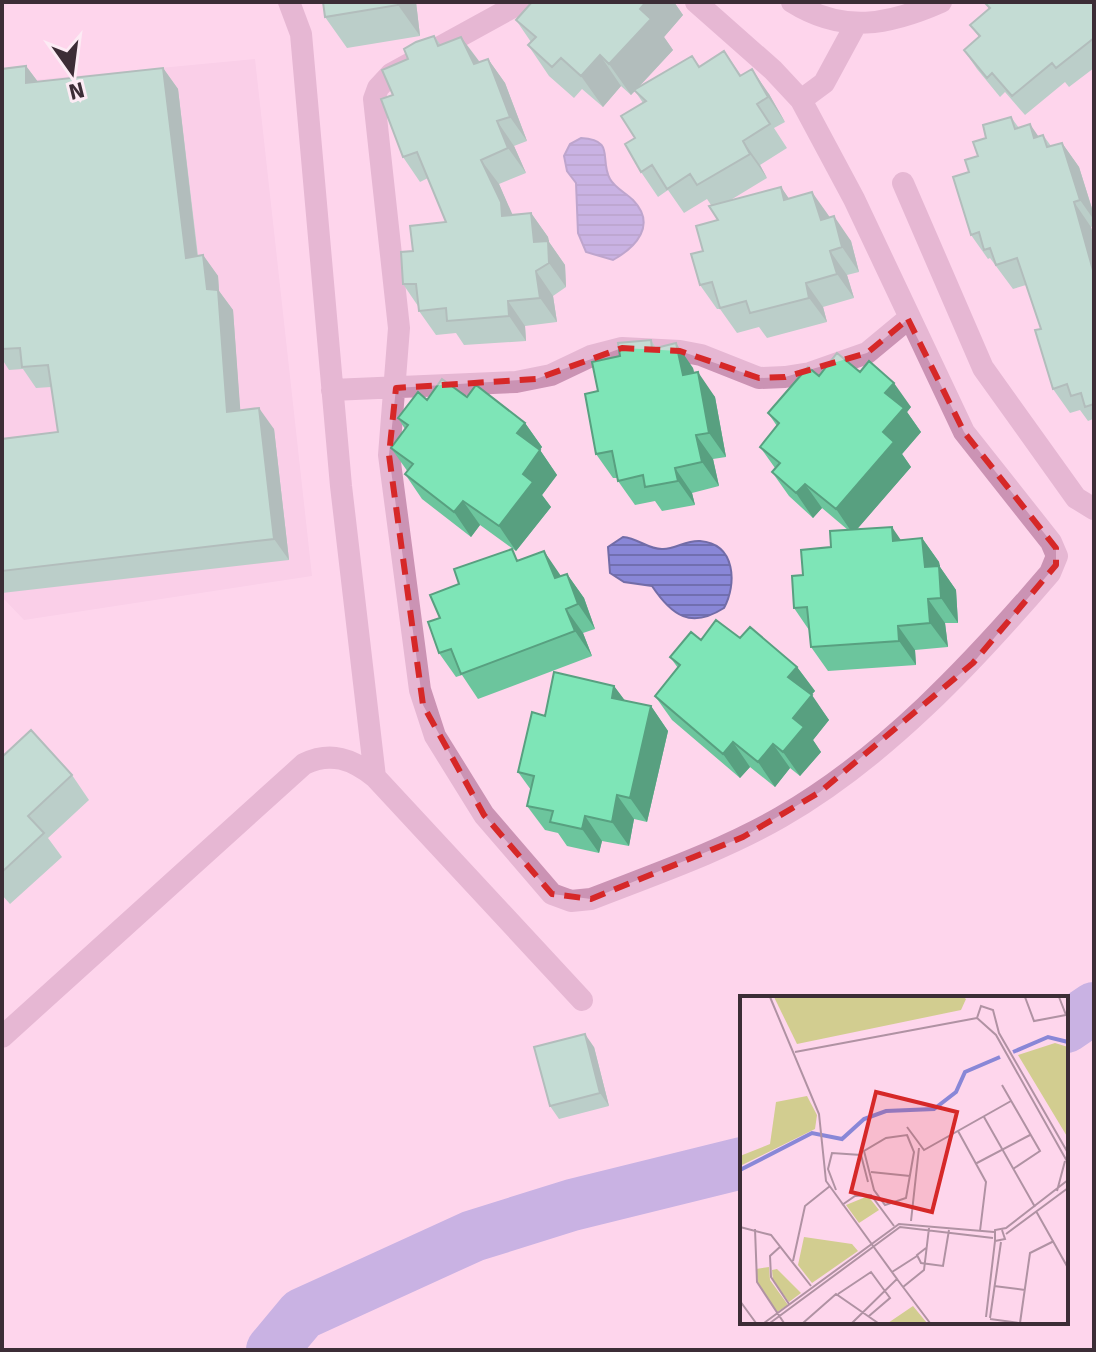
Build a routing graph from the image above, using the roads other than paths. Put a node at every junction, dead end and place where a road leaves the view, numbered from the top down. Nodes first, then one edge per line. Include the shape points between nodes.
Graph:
1 (289, 2) edge
2 (522, 2) edge
3 (696, 2) edge
4 (792, 2) edge
5 (941, 2) edge
6 (856, 24) junction
7 (801, 100) junction
8 (903, 183) dead end
9 (908, 319) junction
10 (396, 388) junction
11 (332, 390) junction
12 (1094, 509) edge
13 (375, 777) junction
14 (582, 1000) dead end
15 (2, 1037) edge

1 - 11 street via 301,34
2 - 10 street via 391,74 378,88 375,111 399,328
3 - 7 street
4 - 6 street via 828,21
5 - 6 street via 917,13
6 - 7 street via 824,83
7 - 9 street via 845,180
8 - 12 street via 993,387 1076,498
9 - 10 street via 867,353 785,377 759,378 680,351 622,348 536,379
9 - 10 street via 964,432 1051,542 1056,565 973,663 820,792 743,837 581,901 552,894 512,849 484,815 427,719 389,455
10 - 11 street
11 - 13 street
13 - 14 street
13 - 15 street via 345,758 330,756 304,764

